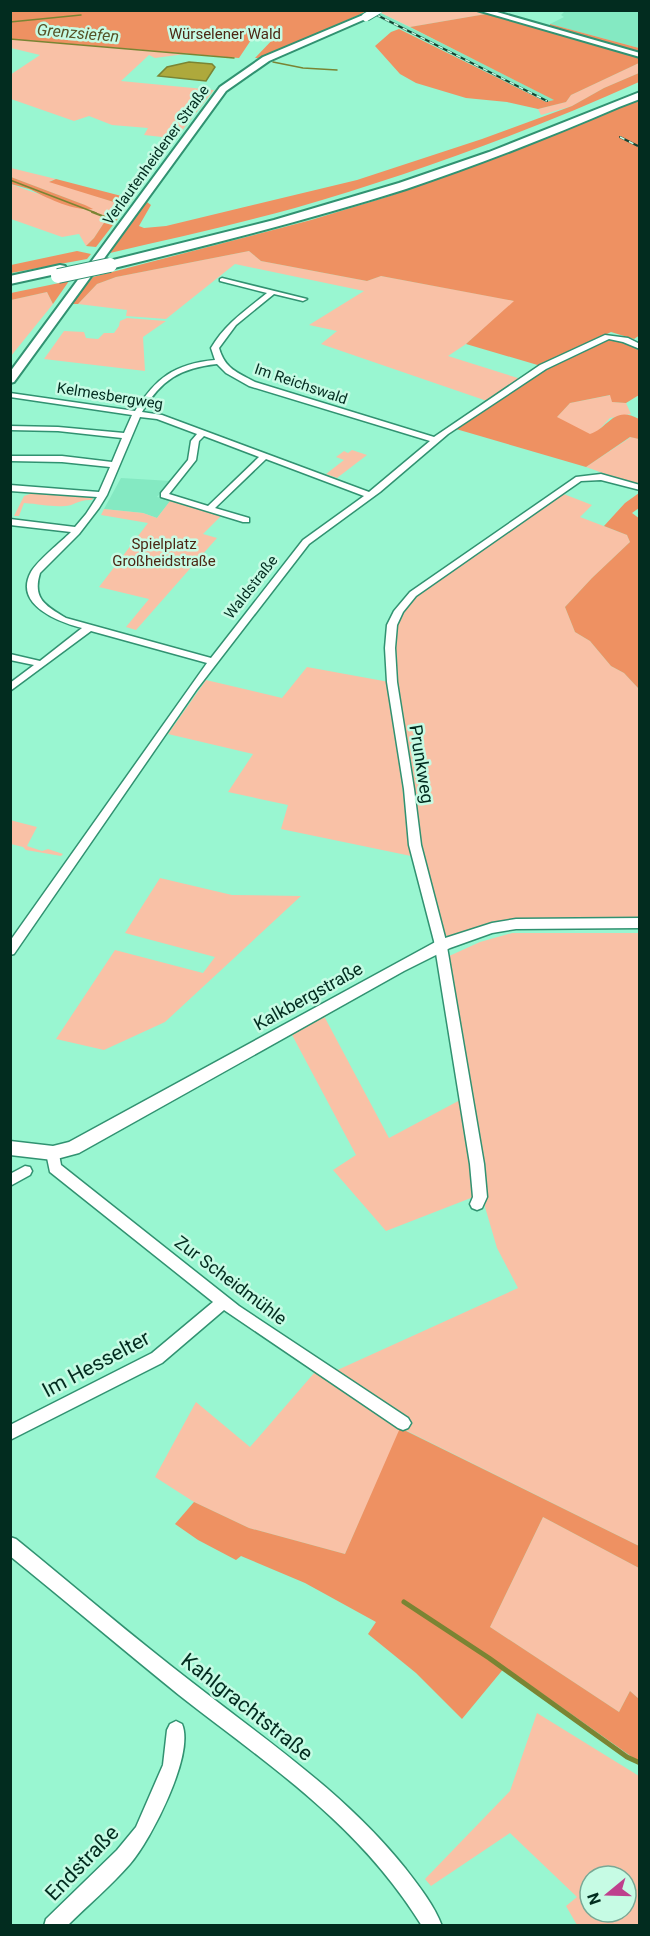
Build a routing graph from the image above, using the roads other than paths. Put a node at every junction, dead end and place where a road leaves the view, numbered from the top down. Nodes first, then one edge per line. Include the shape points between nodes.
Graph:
1 (378, 10) edge
2 (480, 10) edge
3 (639, 56) edge
4 (639, 87) edge
5 (639, 95) edge
6 (111, 261) junction
7 (59, 272) junction
8 (10, 280) edge
9 (222, 280) dead end
10 (10, 286) edge
11 (273, 292) junction
12 (303, 299) dead end
13 (639, 347) edge
14 (219, 362) junction
15 (10, 380) edge
16 (10, 395) edge
17 (138, 412) junction
18 (10, 428) edge
19 (202, 433) junction
20 (127, 436) junction
21 (435, 440) junction
22 (265, 456) junction
23 (10, 458) edge
24 (116, 465) junction
25 (10, 488) edge
26 (639, 488) edge
27 (103, 495) junction
28 (370, 495) junction
29 (210, 508) junction
30 (246, 520) dead end
31 (10, 522) edge
32 (76, 530) junction
33 (90, 627) junction
34 (10, 657) edge
35 (212, 661) junction
36 (41, 664) junction
37 (10, 688) edge
38 (639, 923) edge
39 (441, 947) junction
40 (10, 951) edge
41 (10, 1148) edge
42 (52, 1153) junction
43 (25, 1171) dead end
44 (10, 1181) edge
45 (477, 1204) dead end
46 (223, 1302) junction
47 (403, 1423) dead end
48 (10, 1433) edge
49 (10, 1545) edge
50 (176, 1730) dead end
51 (53, 1926) edge
52 (433, 1926) edge

1 - 15 main road, Verlautenheidener Straße, bridge via 276,54 223,89
2 - 3 main road
4 - 6 highway via 533,133 422,173
5 - 6 highway via 433,175 264,227
6 - 7 highway, bridge
7 - 8 highway
7 - 10 highway
9 - 11 street
11 - 12 street
11 - 14 street via 230,326 215,348
13 - 21 street, Waldstraße via 608,337 543,367
14 - 17 street via 193,366 161,381
14 - 21 street, Im Reichswald via 252,384
16 - 17 street, Kelmesbergweg
17 - 19 street, Kelmesbergweg
17 - 20 street
18 - 20 street
19 - 22 street, Kelmesbergweg
19 - 29 street via 195,441 192,460 164,495
20 - 24 street
21 - 28 street, Waldstraße
22 - 28 street, Kelmesbergweg
22 - 29 street
23 - 24 street
24 - 27 street
25 - 27 street
26 - 39 street, Prunkweg via 601,477 579,479 413,594 392,625 392,682 415,845
27 - 32 street
28 - 35 street, Waldstraße via 298,551
29 - 30 street
31 - 32 street
32 - 33 street via 36,572 33,590 42,608 63,620
33 - 35 street
33 - 36 street
34 - 36 street
35 - 40 street, Waldstraße
36 - 37 street
38 - 39 street, Kalkbergstraße via 496,926
39 - 42 street, Kalkbergstraße via 73,1148
39 - 45 street, Prunkweg via 477,1164
41 - 42 street, Kalkbergstraße
42 - 46 street, Zur Scheidmühle via 55,1168
43 - 44 street
46 - 47 street, Zur Scheidmühle
46 - 48 street, Im Hesselter via 157,1358
49 - 52 street, Kahlgrachtstraße via 315,1789 369,1838 412,1892
50 - 51 street, Endstraße via 172,1766 142,1833 124,1857

